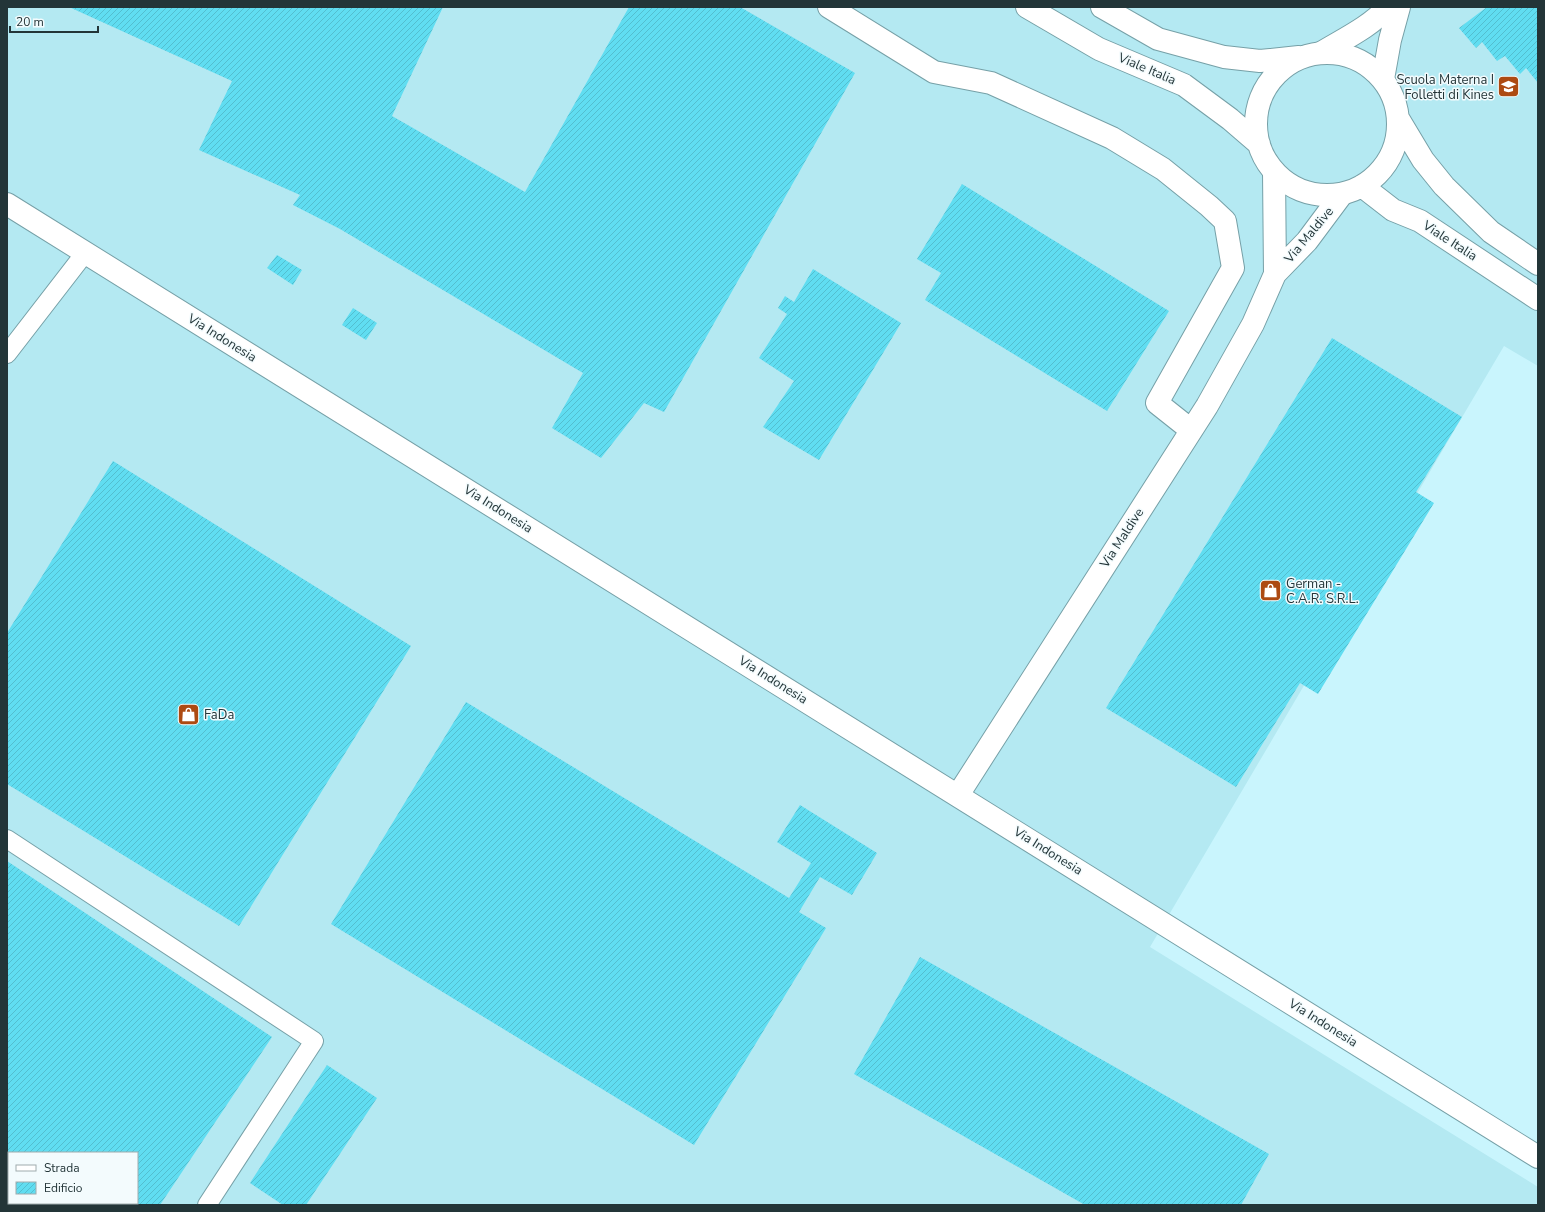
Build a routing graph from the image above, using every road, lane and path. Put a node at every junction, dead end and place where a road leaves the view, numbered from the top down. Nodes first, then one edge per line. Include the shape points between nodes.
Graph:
1 (829, 7) edge
2 (1027, 7) edge
3 (1102, 7) edge
4 (1388, 7) edge
5 (1399, 7) edge
6 (1321, 53) junction
7 (1300, 57) junction
8 (1383, 79) junction
9 (1399, 120) junction
10 (1258, 144) junction
11 (1274, 172) junction
12 (1362, 186) junction
13 (1342, 194) junction
14 (7, 204) edge
15 (85, 253) junction
16 (1538, 264) edge
17 (1275, 274) junction
18 (1538, 299) edge
19 (7, 354) edge
20 (1191, 430) junction
21 (958, 795) junction
22 (7, 839) edge
23 (1538, 1157) edge
24 (207, 1205) edge

1 - 20 street via 934,72 991,83 1112,138 1163,169 1225,221 1233,268 1157,403
2 - 10 street, Viale Italia via 1099,49 1184,85 1230,119
3 - 7 street via 1158,39 1224,57 1260,61
4 - 6 street via 1379,18
5 - 8 street
6 - 7 street
6 - 8 street via 1334,52 1358,59
7 - 10 street via 1284,66 1263,92 1257,107 1255,123
8 - 9 street via 1394,98
9 - 12 street via 1398,138 1392,154 1377,176
9 - 16 street via 1423,160 1444,186 1491,232
10 - 11 street
11 - 13 street via 1284,181 1310,194
11 - 17 street, Via Maldive
12 - 13 street
12 - 18 street, Viale Italia via 1393,210 1420,221
13 - 17 street, Via Maldive via 1307,241
14 - 15 street, Via Indonesia
15 - 19 lane
15 - 21 street, Via Indonesia
17 - 20 street, Via Maldive via 1253,324
20 - 21 street, Via Maldive
21 - 23 street, Via Indonesia
22 - 24 lane via 314,1041

